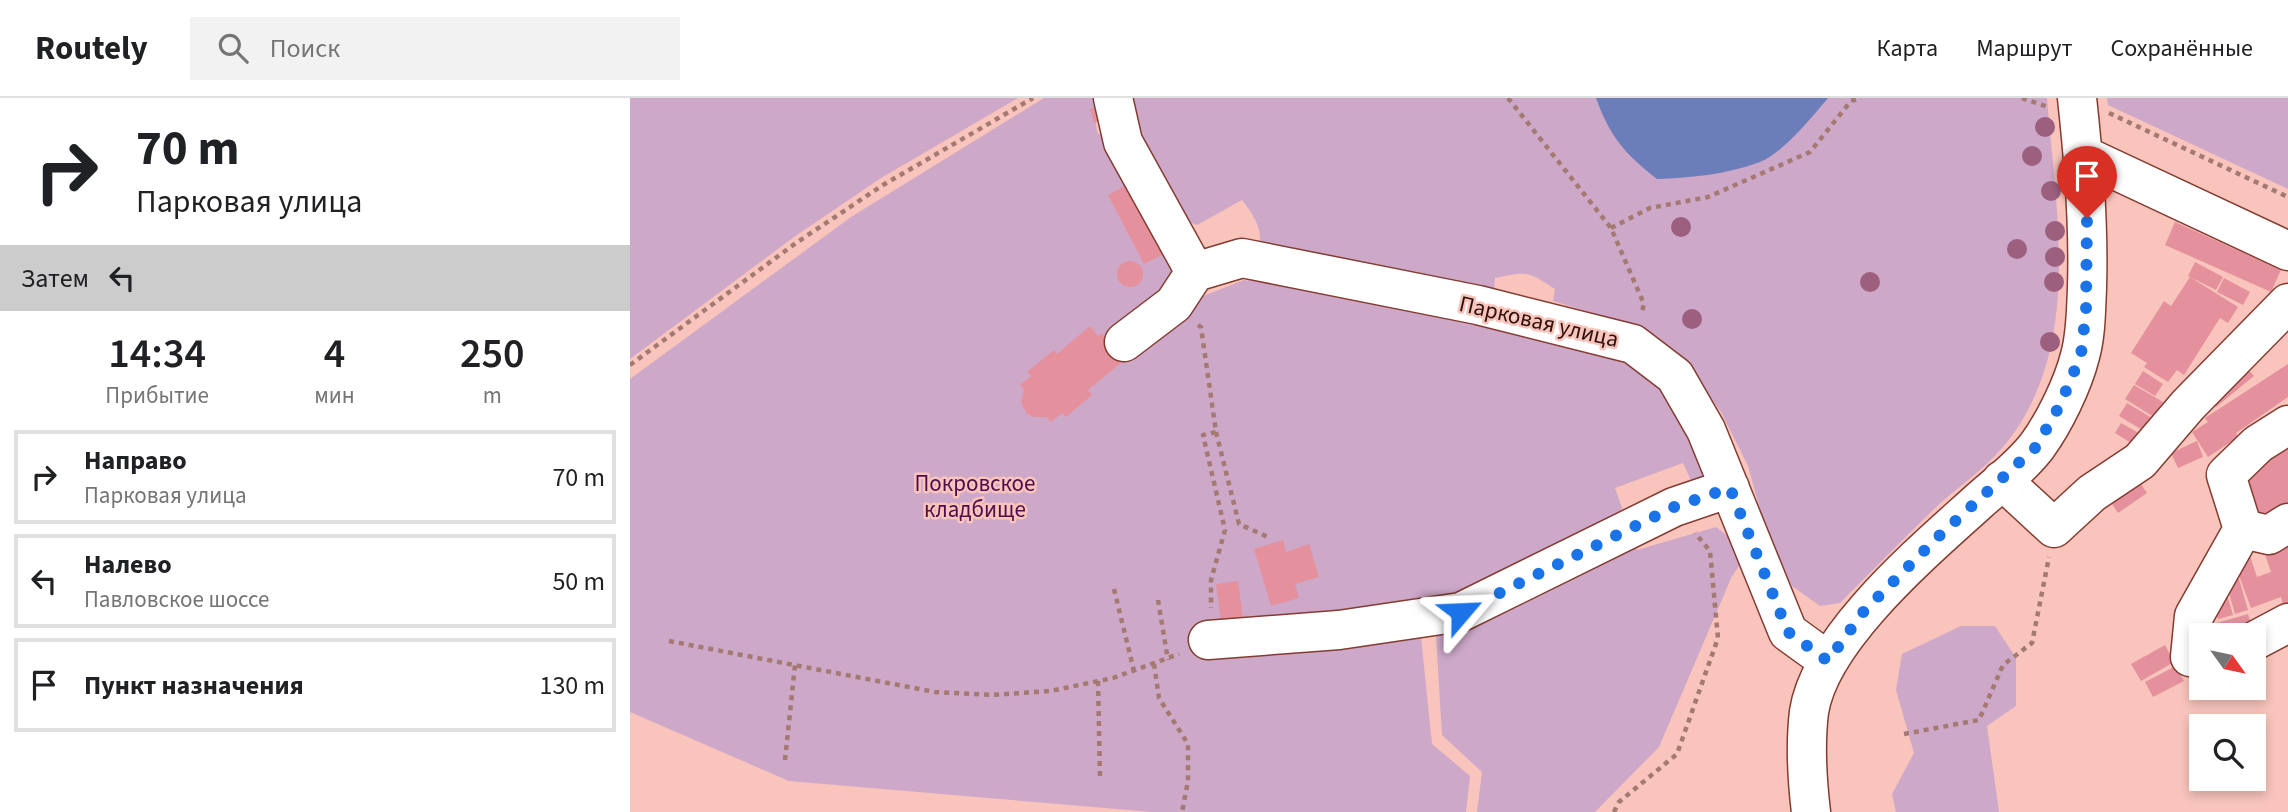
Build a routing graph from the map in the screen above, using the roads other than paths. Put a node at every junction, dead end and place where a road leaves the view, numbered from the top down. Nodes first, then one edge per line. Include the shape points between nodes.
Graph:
1 (1113, 98) edge
2 (2077, 98) edge
3 (2083, 155) junction
4 (2288, 251) edge
5 (1195, 272) junction
6 (2288, 303) edge
7 (1124, 342) dead end
8 (2288, 425) edge
9 (2002, 480) junction
10 (1730, 488) junction
11 (2288, 523) edge
12 (2243, 529) junction
13 (2193, 623) edge
14 (1208, 640) road end
15 (1828, 661) junction
16 (1811, 812) edge

1 - 5 street via 1123,142
2 - 3 street
3 - 4 street
3 - 9 street via 2089,240 2081,355 2036,447
5 - 7 street via 1174,304
5 - 10 street, Парковая улица via 1242,258 1635,335 1675,376 1706,430
6 - 9 street via 2140,461 2092,492 2054,528
8 - 12 street via 2258,444 2226,475
9 - 15 street via 1864,611
10 - 14 street via 1674,507 1461,612 1339,630
10 - 15 street, Парковая улица via 1788,632
11 - 12 street via 2269,535
12 - 13 street
15 - 16 street via 1810,710 1806,769

